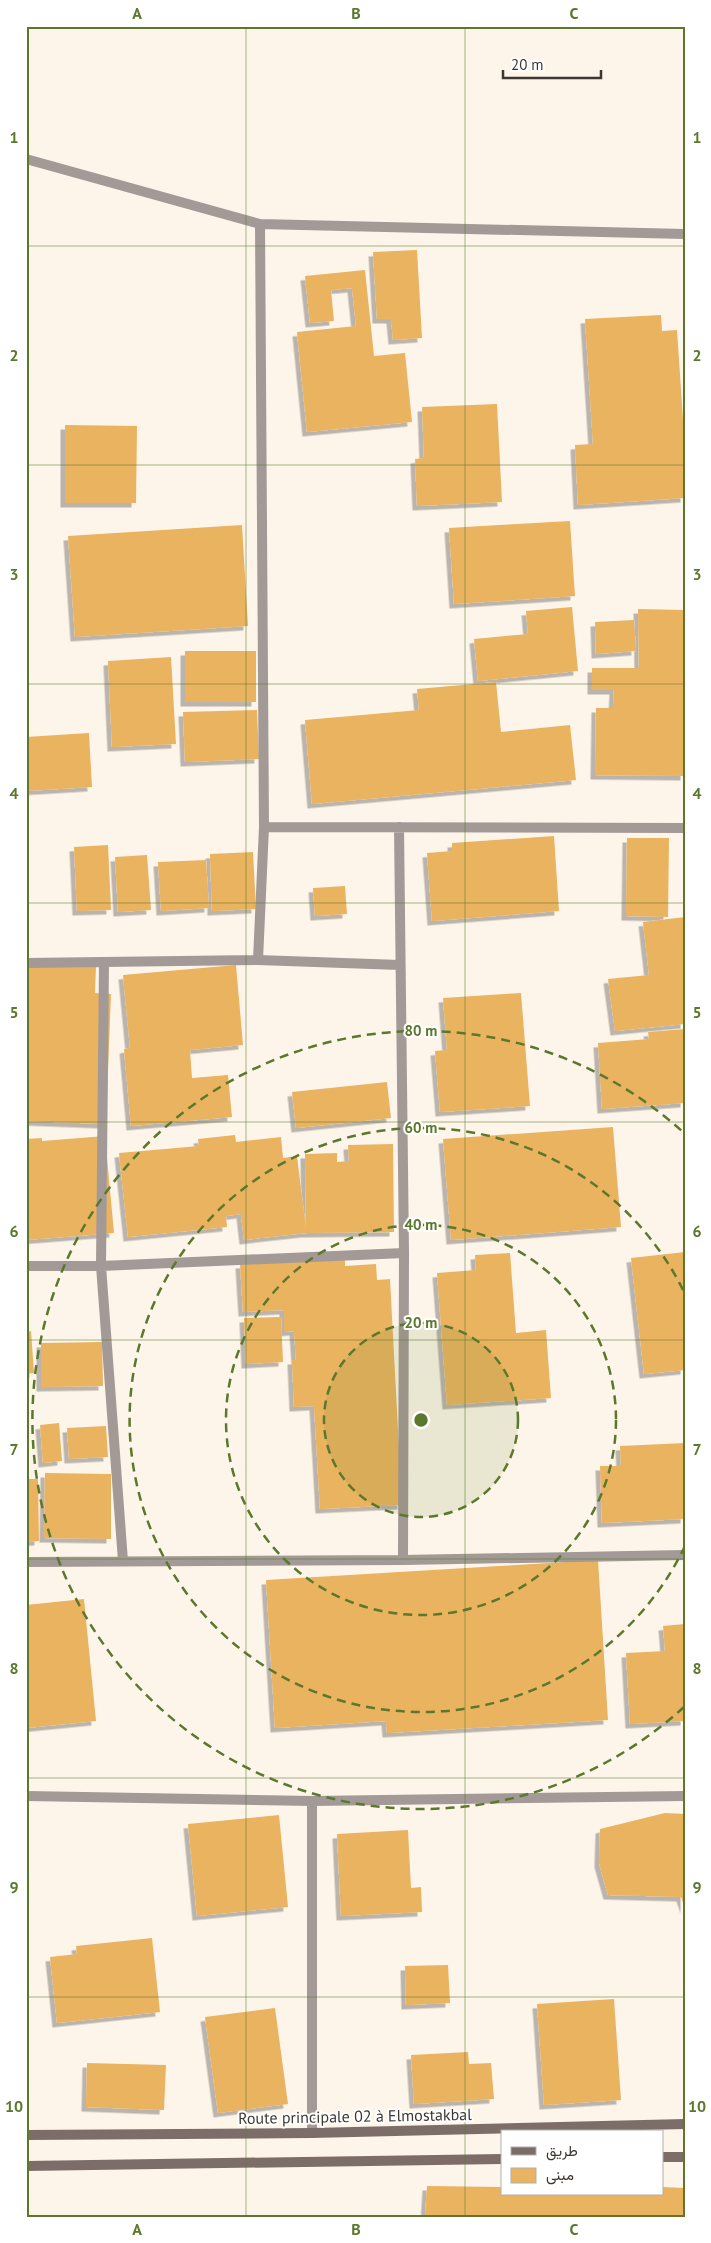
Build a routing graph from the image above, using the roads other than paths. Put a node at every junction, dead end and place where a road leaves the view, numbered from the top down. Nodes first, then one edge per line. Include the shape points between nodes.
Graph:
1 (26, 159) edge
2 (260, 224) junction
3 (685, 234) edge
4 (264, 827) junction
5 (399, 827) junction
6 (685, 828) edge
7 (258, 960) junction
8 (104, 962) junction
9 (26, 963) edge
10 (400, 965) junction
11 (404, 1254) junction
12 (26, 1266) edge
13 (101, 1266) junction
14 (685, 1555) edge
15 (403, 1560) junction
16 (123, 1561) junction
17 (26, 1562) edge
18 (26, 1796) edge
19 (685, 1796) edge
20 (312, 1801) junction
21 (685, 2124) edge
22 (312, 2133) junction
23 (26, 2135) edge
24 (664, 2157) edge
25 (685, 2157) edge
26 (501, 2159) edge
27 (26, 2166) edge

1 - 2 street
2 - 3 street
2 - 4 street
4 - 5 street
4 - 7 street
5 - 6 street
5 - 10 street
7 - 8 street
7 - 10 street
8 - 9 street
8 - 13 street
10 - 11 street
11 - 13 street
11 - 15 street
12 - 13 street
13 - 16 street
14 - 15 street
15 - 16 street
16 - 17 street
18 - 20 street
19 - 20 street
20 - 22 street
21 - 22 main road, Route principale 02 à Elmostakbal
22 - 23 main road, Route principale 02 à Elmostakbal
24 - 25 main road
26 - 27 main road

